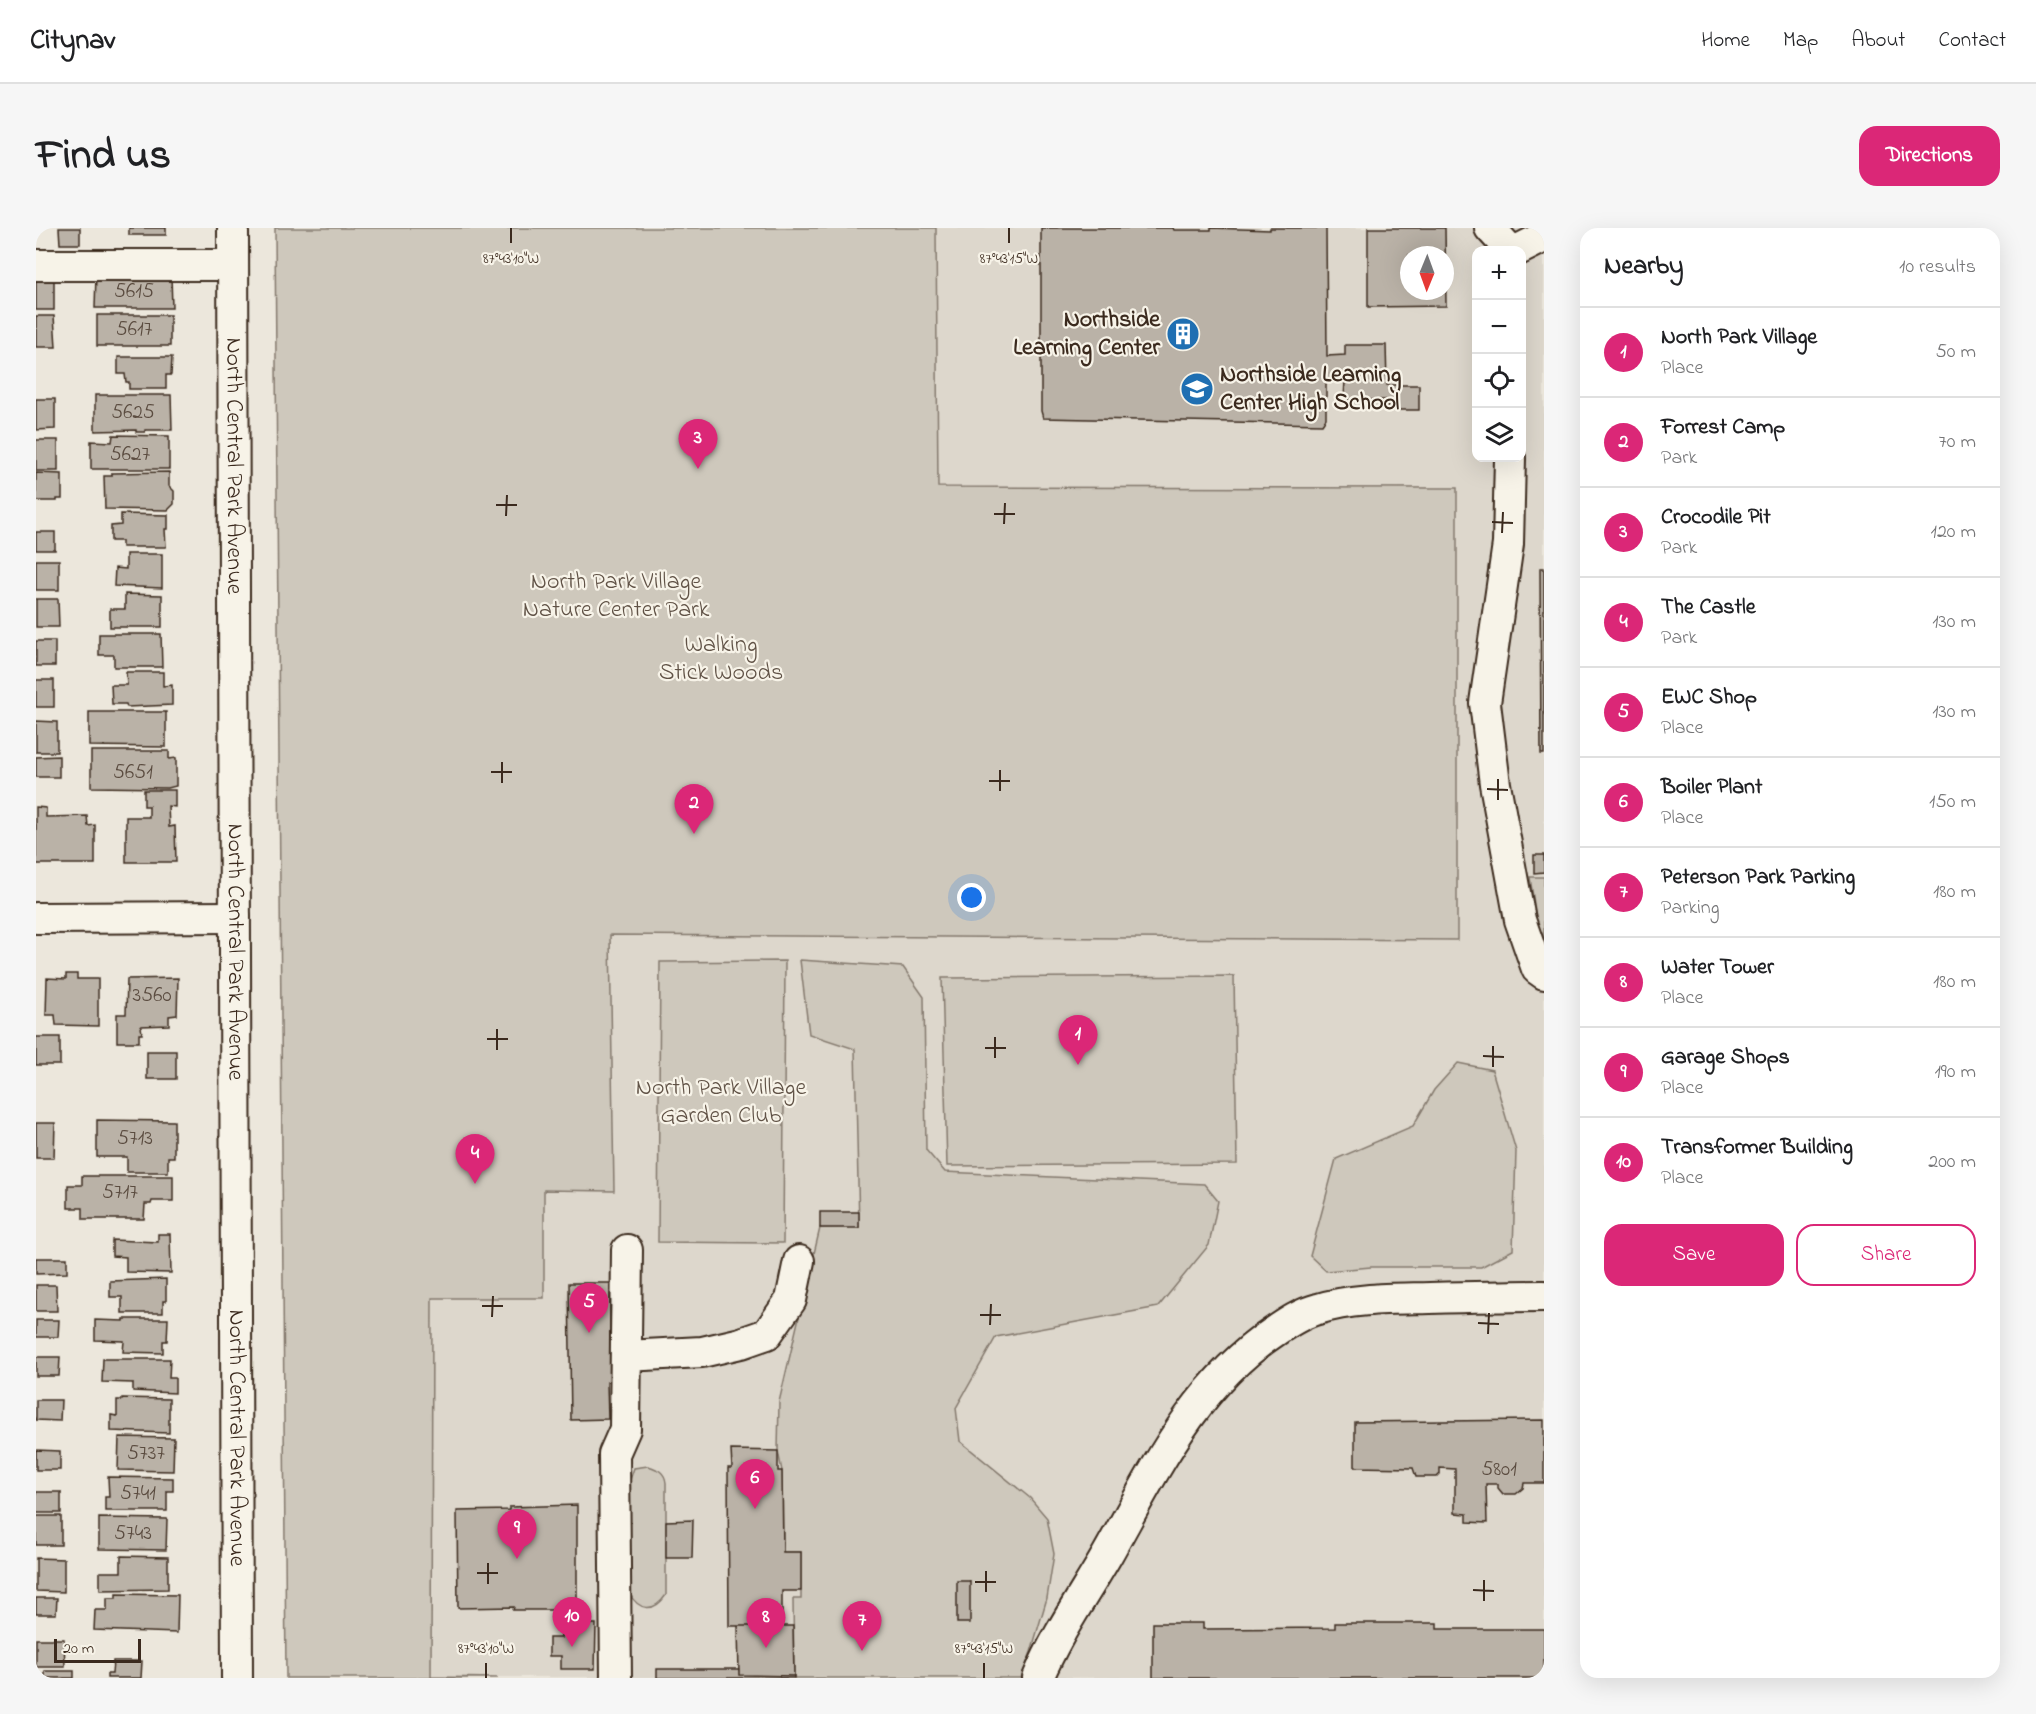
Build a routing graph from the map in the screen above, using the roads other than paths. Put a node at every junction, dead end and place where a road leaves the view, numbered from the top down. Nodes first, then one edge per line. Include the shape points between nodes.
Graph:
1 (233, 228) edge
2 (1490, 228) edge
3 (1544, 231) edge
4 (1506, 246) edge
5 (1525, 246) edge
6 (36, 265) edge
7 (233, 265) junction
8 (1510, 462) edge
9 (235, 917) junction
10 (36, 918) edge
11 (1544, 974) edge
12 (627, 1250) dead end
13 (799, 1261) dead end
14 (1544, 1296) edge
15 (626, 1356) junction
16 (237, 1678) edge
17 (616, 1678) edge
18 (1038, 1678) edge

1 - 7 street, North Central Park Avenue
2 - 4 street
3 - 5 street
6 - 7 street
7 - 9 street, North Central Park Avenue
8 - 11 street via 1508,544 1485,703 1495,784 1520,920 1536,969
9 - 10 street
9 - 16 street, North Central Park Avenue
12 - 15 street
13 - 15 street via 791,1300 767,1334 702,1352
14 - 18 street via 1346,1303 1316,1309 1261,1340 1209,1388 1179,1430
15 - 17 street via 625,1429 614,1454

